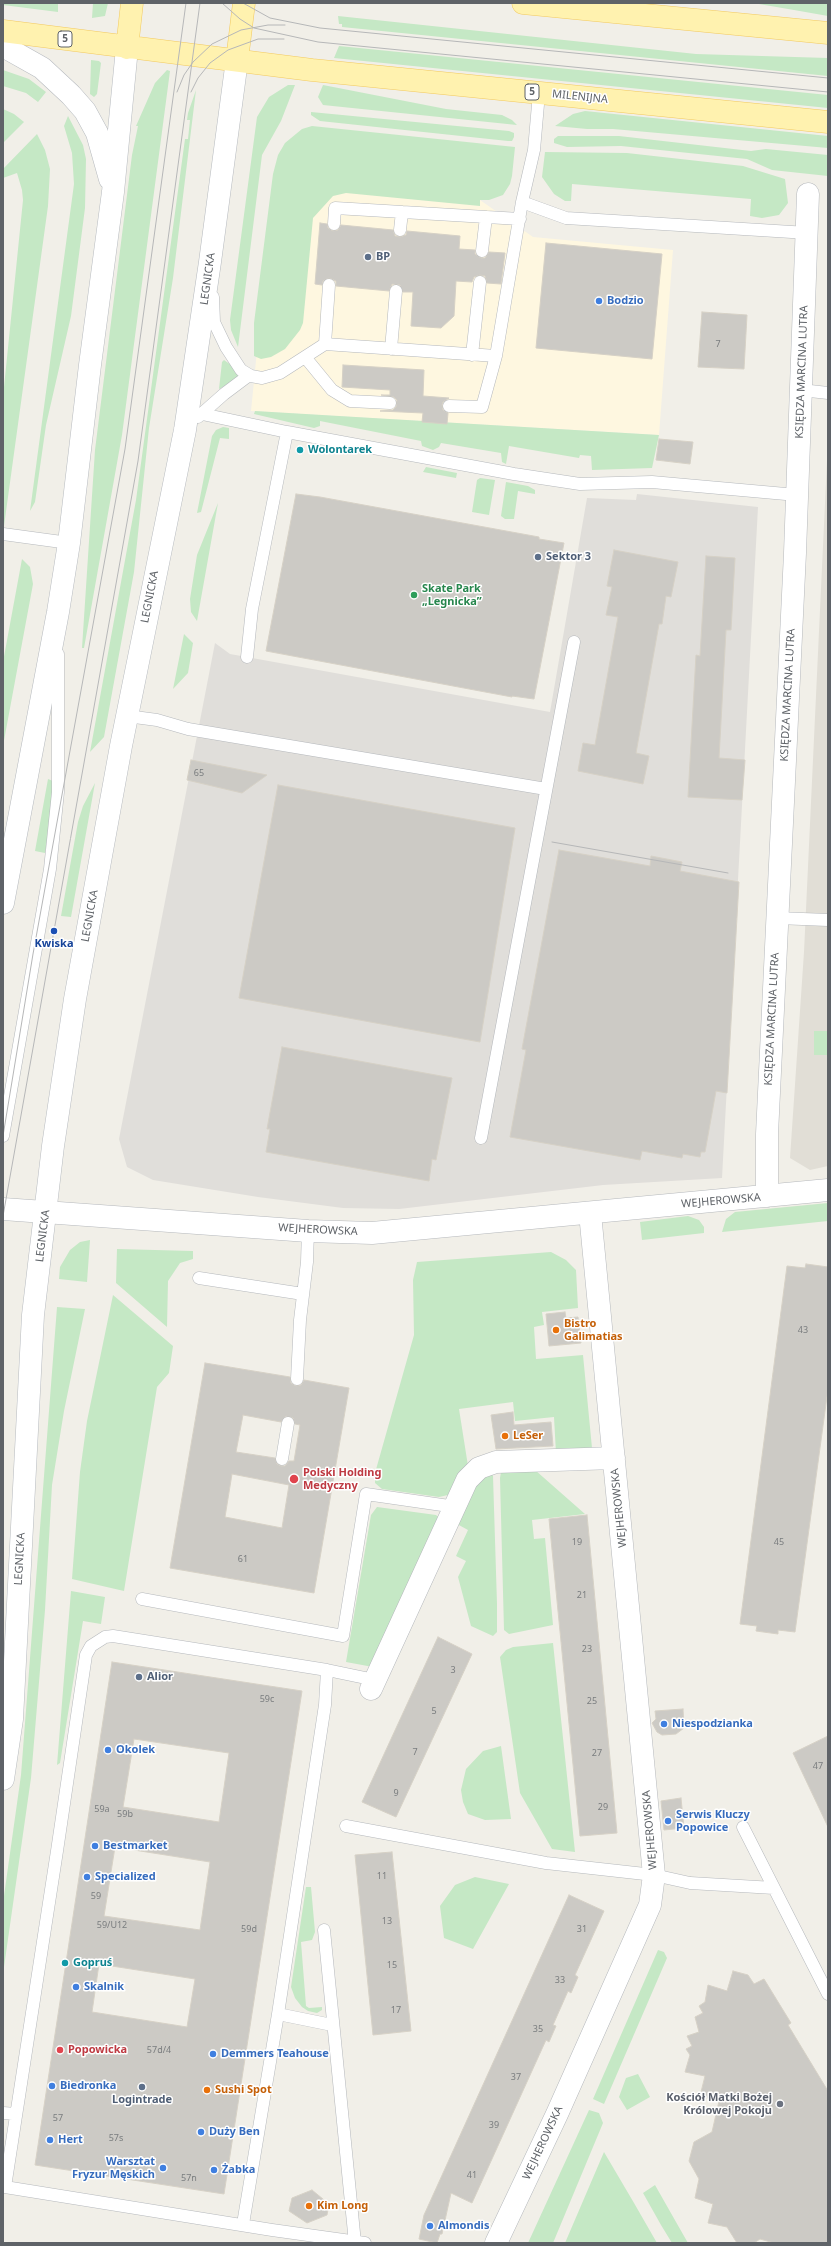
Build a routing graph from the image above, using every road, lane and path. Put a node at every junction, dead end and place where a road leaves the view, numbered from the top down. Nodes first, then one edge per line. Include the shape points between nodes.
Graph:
1 (132, 3) edge
2 (244, 3) edge
3 (523, 3) edge
4 (3, 31) edge
5 (828, 33) edge
6 (3, 46) edge
7 (128, 48) junction
8 (237, 60) junction
9 (539, 93) junction
10 (828, 122) edge
11 (113, 192) junction
12 (808, 194) dead end
13 (522, 202) junction
14 (402, 212) junction
15 (486, 217) junction
16 (520, 219) junction
17 (334, 224) dead end
18 (400, 230) dead end
19 (808, 233) junction
20 (482, 251) dead end
21 (210, 262) junction
22 (480, 282) dead end
23 (329, 285) dead end
24 (396, 291) dead end
25 (324, 344) junction
26 (392, 349) junction
27 (472, 355) junction
28 (496, 356) junction
29 (305, 357) junction
30 (248, 376) junction
31 (801, 390) junction
32 (828, 393) edge
33 (390, 403) dead end
34 (449, 406) dead end
35 (202, 414) junction
36 (185, 430) junction
37 (287, 432) junction
38 (797, 495) junction
39 (3, 534) edge
40 (69, 543) junction
41 (58, 613) junction
42 (574, 642) dead end
43 (247, 657) dead end
44 (127, 716) junction
45 (546, 789) junction
46 (3, 903) edge
47 (777, 918) junction
48 (828, 920) edge
49 (3, 1136) edge
50 (481, 1138) dead end
51 (828, 1190) edge
52 (767, 1196) junction
53 (3, 1209) edge
54 (46, 1213) junction
55 (590, 1213) junction
56 (308, 1231) junction
57 (199, 1278) dead end
58 (304, 1294) junction
59 (297, 1379) dead end
60 (288, 1423) dead end
61 (614, 1458) junction
62 (282, 1460) dead end
63 (456, 1507) junction
64 (142, 1599) dead end
65 (327, 1670) junction
66 (373, 1684) joint
67 (3, 1779) edge
68 (346, 1826) dead end
69 (743, 1827) dead end
70 (654, 1875) junction
71 (774, 1888) junction
72 (324, 1930) dead end
73 (828, 1994) edge
74 (278, 2014) junction
75 (332, 2025) junction
76 (3, 2113) edge
77 (16, 2114) junction
78 (243, 2224) junction
79 (358, 2243) edge
80 (496, 2243) edge

1 - 7 main road
2 - 8 main road
3 - 5 main road
4 - 7 main road, 5
6 - 11 street via 42,68 71,94 85,111 96,133
7 - 8 main road, 5
7 - 11 street
8 - 9 main road, MILENIJNA / 5
8 - 21 street, LEGNICKA
9 - 10 main road, MILENIJNA / 5
9 - 13 lane via 535,146
11 - 40 street
12 - 19 street, KSIĘDZA MARCINA LUTRA
13 - 16 lane
13 - 19 lane via 566,218
14 - 15 lane
14 - 17 lane via 336,208
14 - 18 lane
15 - 16 lane
15 - 20 lane
16 - 28 lane
19 - 31 street, KSIĘDZA MARCINA LUTRA
21 - 30 lane via 214,322 226,347
21 - 36 street, LEGNICKA
22 - 27 lane
23 - 25 lane
24 - 26 lane
25 - 26 lane
25 - 29 lane
26 - 27 lane
27 - 28 lane
28 - 34 lane via 482,407
29 - 30 lane via 280,373 262,378
29 - 33 lane via 332,390 350,401
30 - 35 lane
31 - 32 lane
31 - 38 street, KSIĘDZA MARCINA LUTRA
35 - 36 lane
35 - 37 lane
36 - 44 street, LEGNICKA
37 - 38 lane via 580,484 652,482
37 - 43 lane via 252,609
38 - 47 street, KSIĘDZA MARCINA LUTRA
39 - 40 lane
40 - 41 street
41 - 46 street
41 - 49 lane via 58,792 50,869
42 - 45 lane
44 - 45 lane via 157,720 188,729
44 - 54 street, LEGNICKA via 75,999 52,1153
45 - 50 lane
47 - 48 lane
47 - 52 street, KSIĘDZA MARCINA LUTRA via 767,1134
51 - 52 street, WEJHEROWSKA
52 - 55 street, WEJHEROWSKA
53 - 54 street, WEJHEROWSKA
54 - 56 street, WEJHEROWSKA
54 - 67 street, LEGNICKA via 33,1315 12,1719
55 - 56 street, WEJHEROWSKA via 372,1233
55 - 61 street, WEJHEROWSKA
56 - 58 lane
57 - 58 lane
58 - 59 lane
60 - 62 lane
61 - 63 street, WEJHEROWSKA via 490,1463 479,1468 467,1480
61 - 70 street, WEJHEROWSKA
63 - 64 lane via 366,1494 343,1636
63 - 66 street, WEJHEROWSKA
65 - 66 lane
65 - 74 lane via 325,1705
65 - 77 lane via 113,1636 105,1637 91,1646 86,1655
68 - 70 lane via 546,1863
69 - 71 lane
70 - 71 lane via 690,1882
70 - 80 street, WEJHEROWSKA via 650,1905
71 - 73 lane
72 - 75 lane
74 - 75 lane
74 - 78 lane
75 - 79 lane
76 - 77 lane
77 - 78 lane via 5,2187
78 - 79 lane

